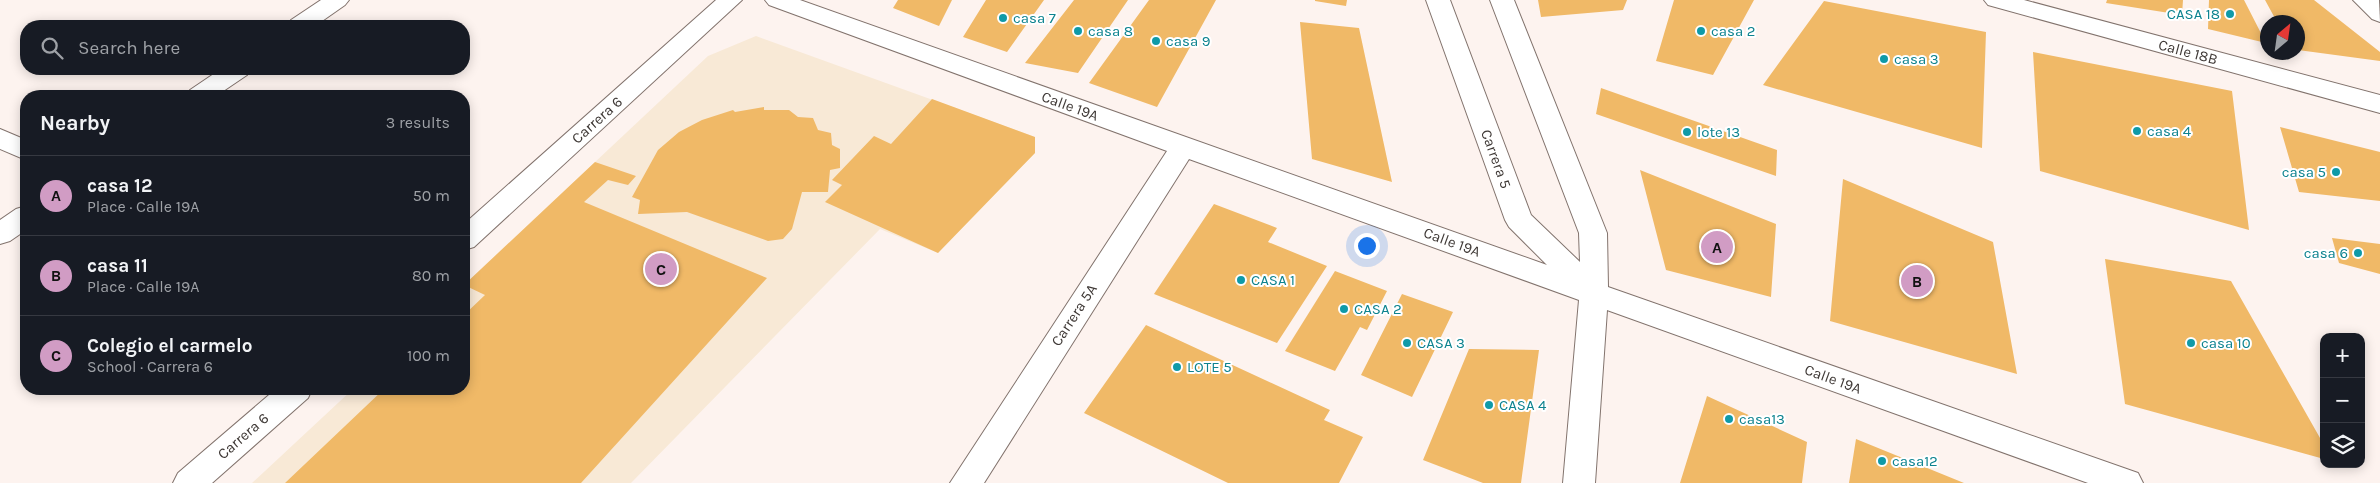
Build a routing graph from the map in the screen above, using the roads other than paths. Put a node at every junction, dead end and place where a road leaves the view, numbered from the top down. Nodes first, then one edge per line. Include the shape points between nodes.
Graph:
1 (337, 0) edge
2 (730, 0) edge
3 (777, 0) edge
4 (1438, 0) edge
5 (1502, 0) edge
6 (1996, 0) edge
7 (2365, 0) edge
8 (2380, 14) edge
9 (308, 20) edge
10 (229, 75) edge
11 (208, 90) edge
12 (2380, 104) edge
13 (0, 138) edge
14 (1183, 147) junction
15 (20, 148) edge
16 (20, 220) edge
17 (0, 234) edge
18 (470, 235) edge
19 (1594, 293) junction
20 (290, 395) edge
21 (190, 483) edge
22 (966, 483) edge
23 (1579, 483) edge
24 (2127, 483) edge

1 - 9 street
2 - 18 street, Carrera 6
3 - 14 street, Calle 19A
4 - 19 street, Carrera 5 via 1518,220
5 - 19 street via 1593,233
6 - 12 street, Calle 18B
7 - 8 street
10 - 11 street
13 - 15 street
14 - 19 street, Calle 19A
14 - 22 street, Carrera 5A
16 - 17 street
19 - 23 street
19 - 24 street, Calle 19A
20 - 21 street, Carrera 6

